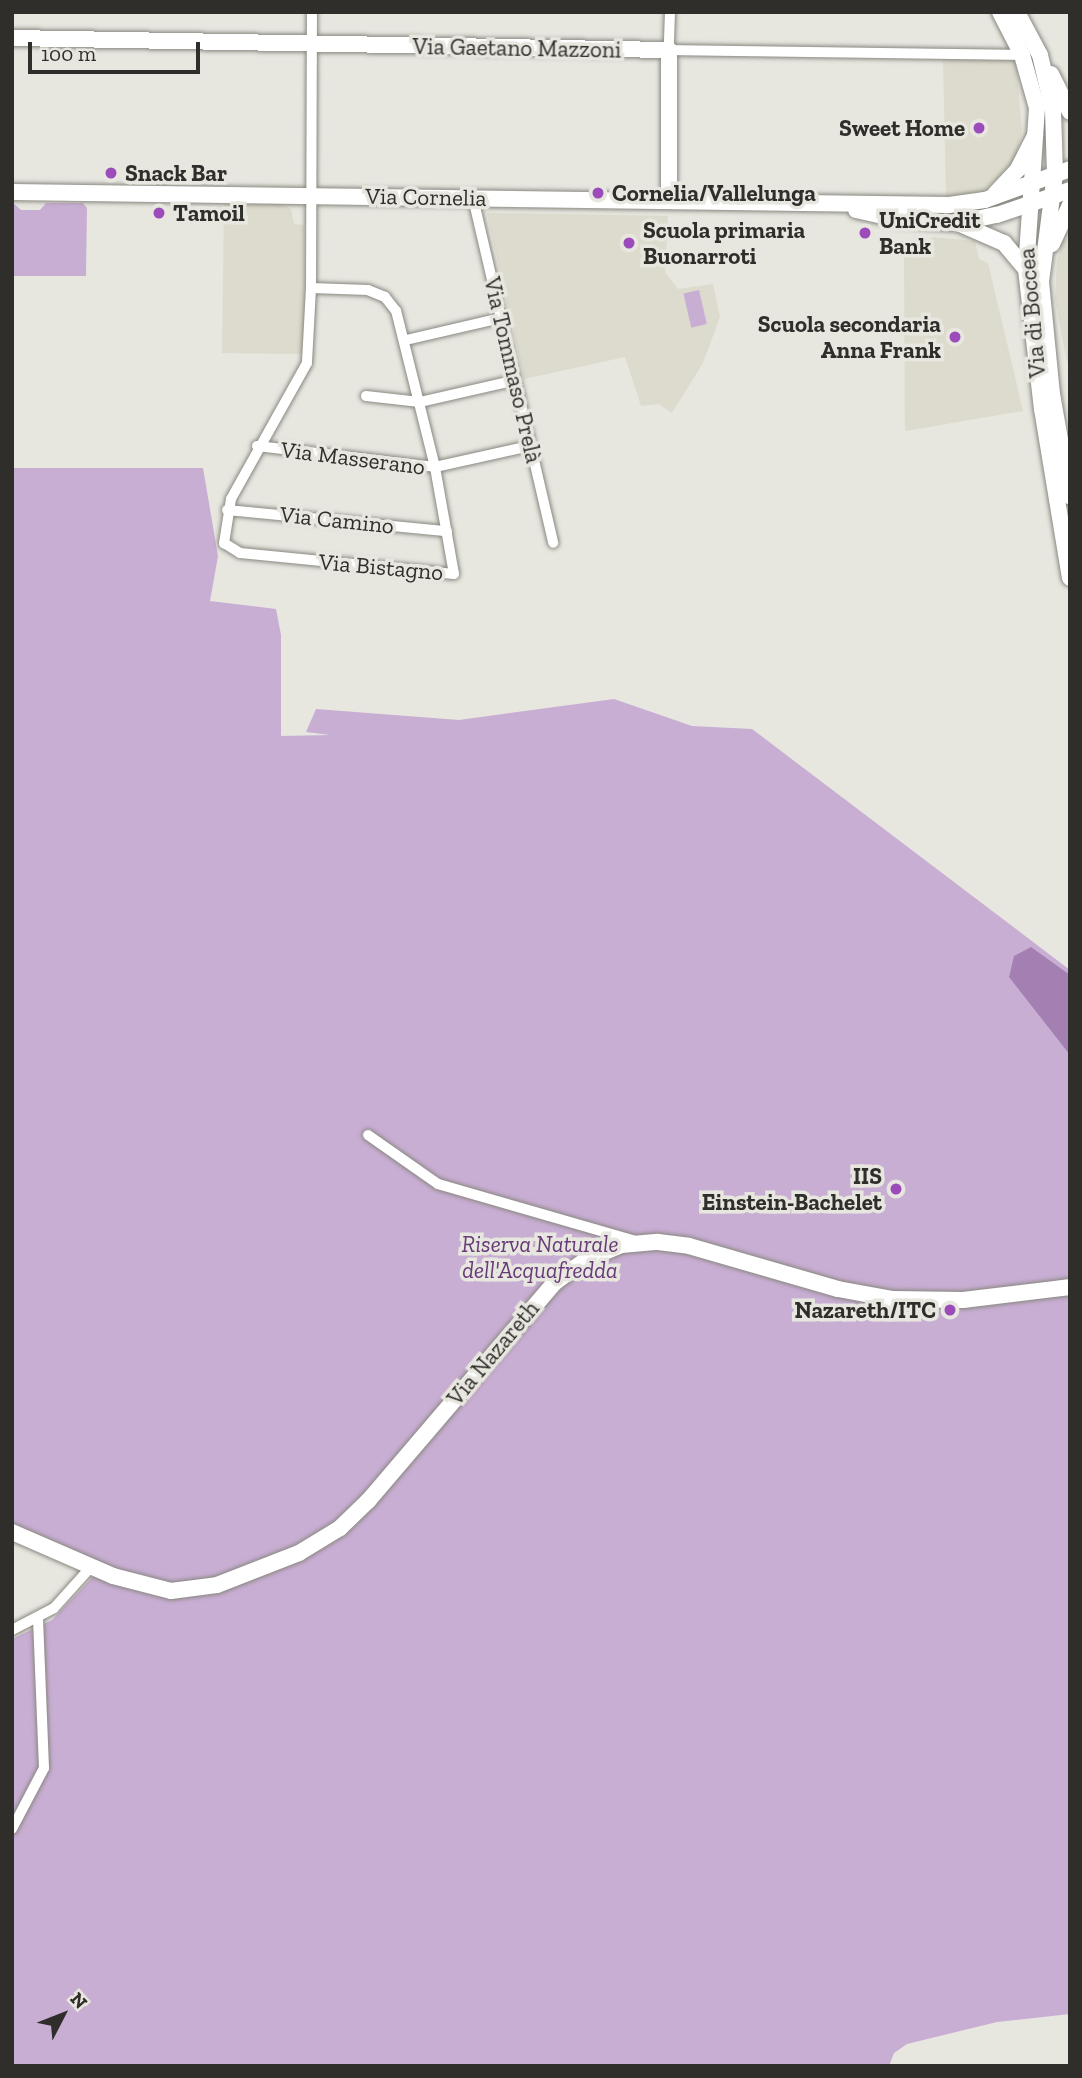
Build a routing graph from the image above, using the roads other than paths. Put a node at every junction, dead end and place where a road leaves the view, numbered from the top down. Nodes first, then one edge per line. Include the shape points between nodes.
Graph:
1 (312, 12) edge
2 (670, 12) edge
3 (1000, 12) edge
4 (1017, 12) edge
5 (12, 38) edge
6 (312, 45) junction
7 (669, 50) junction
8 (1022, 55) junction
9 (1040, 55) junction
10 (1070, 112) edge
11 (1037, 130) junction
12 (1062, 172) edge
13 (1034, 182) junction
14 (1070, 190) edge
15 (12, 192) edge
16 (312, 195) junction
17 (1052, 197) junction
18 (473, 198) junction
19 (991, 198) junction
20 (669, 200) junction
21 (1030, 205) junction
22 (1070, 205) edge
23 (840, 206) junction
24 (958, 223) junction
25 (1033, 273) junction
26 (311, 288) junction
27 (501, 318) junction
28 (406, 340) junction
29 (516, 380) junction
30 (366, 396) dead end
31 (420, 402) junction
32 (257, 446) junction
33 (530, 446) junction
34 (435, 467) junction
35 (1070, 496) edge
36 (227, 510) junction
37 (447, 531) junction
38 (553, 543) dead end
39 (1070, 578) edge
40 (368, 1135) dead end
41 (638, 1242) junction
42 (1070, 1287) edge
43 (12, 1532) edge
44 (91, 1567) junction
45 (38, 1620) junction
46 (12, 1630) edge
47 (12, 1829) edge

1 - 6 street, Via Bistagno
2 - 7 street
3 - 8 street, Via di Boccea
4 - 9 street, Via di Boccea
5 - 6 street, Via Gaetano Mazzoni
6 - 7 street, Via Gaetano Mazzoni
6 - 16 street, Via Bistagno
7 - 8 street, Via Gaetano Mazzoni
7 - 20 street
8 - 11 street, Via di Boccea via 1036,100
9 - 10 street
9 - 12 street, Via di Boccea
11 - 13 street, Via di Boccea
11 - 19 street via 1018,169
12 - 13 street, Via Cornelia
12 - 17 street, Via di Boccea
13 - 19 street, Via Cornelia
13 - 21 street, Via di Boccea
14 - 17 street, Via Cornelia
15 - 16 street, Via Cornelia
16 - 18 street, Via Cornelia
16 - 26 street, Via Bistagno
17 - 21 street, Via Cornelia
17 - 25 street, Via di Boccea
18 - 20 street, Via Cornelia
18 - 27 street, Via Tommaso Prelà
19 - 23 street, Via Cornelia via 958,205
20 - 23 street, Via Cornelia
21 - 24 street, Via Cornelia
21 - 25 street, Via di Boccea
22 - 25 street
23 - 24 street, Via Cornelia via 896,219
24 - 25 street via 1004,243
25 - 35 street, Via di Boccea
25 - 39 street, Via di Boccea via 1040,401
26 - 28 street, Via Bistagno via 362,289 382,295 396,311
26 - 32 street, Via Bistagno via 307,363
27 - 28 street
27 - 29 street, Via Tommaso Prelà
28 - 31 street, Via Bistagno
29 - 31 street
29 - 33 street, Via Tommaso Prelà
30 - 31 street
31 - 34 street, Via Bistagno
32 - 34 street, Via Masserano
32 - 36 street, Via Bistagno
33 - 34 street, Via Masserano
33 - 38 street, Via Tommaso Prelà
34 - 37 street, Via Bistagno
36 - 37 street, Via Camino
36 - 37 street, Via Bistagno via 224,543 237,552 450,575 456,570
40 - 41 street via 438,1184
41 - 42 street, Via Nazareth via 689,1246 881,1297 951,1300
41 - 44 street, Via Nazareth via 605,1250 554,1283 368,1502 317,1544 250,1574 188,1591 153,1588
43 - 44 street, Via Nazareth
44 - 45 street via 64,1599
45 - 46 street
45 - 47 street via 44,1762

